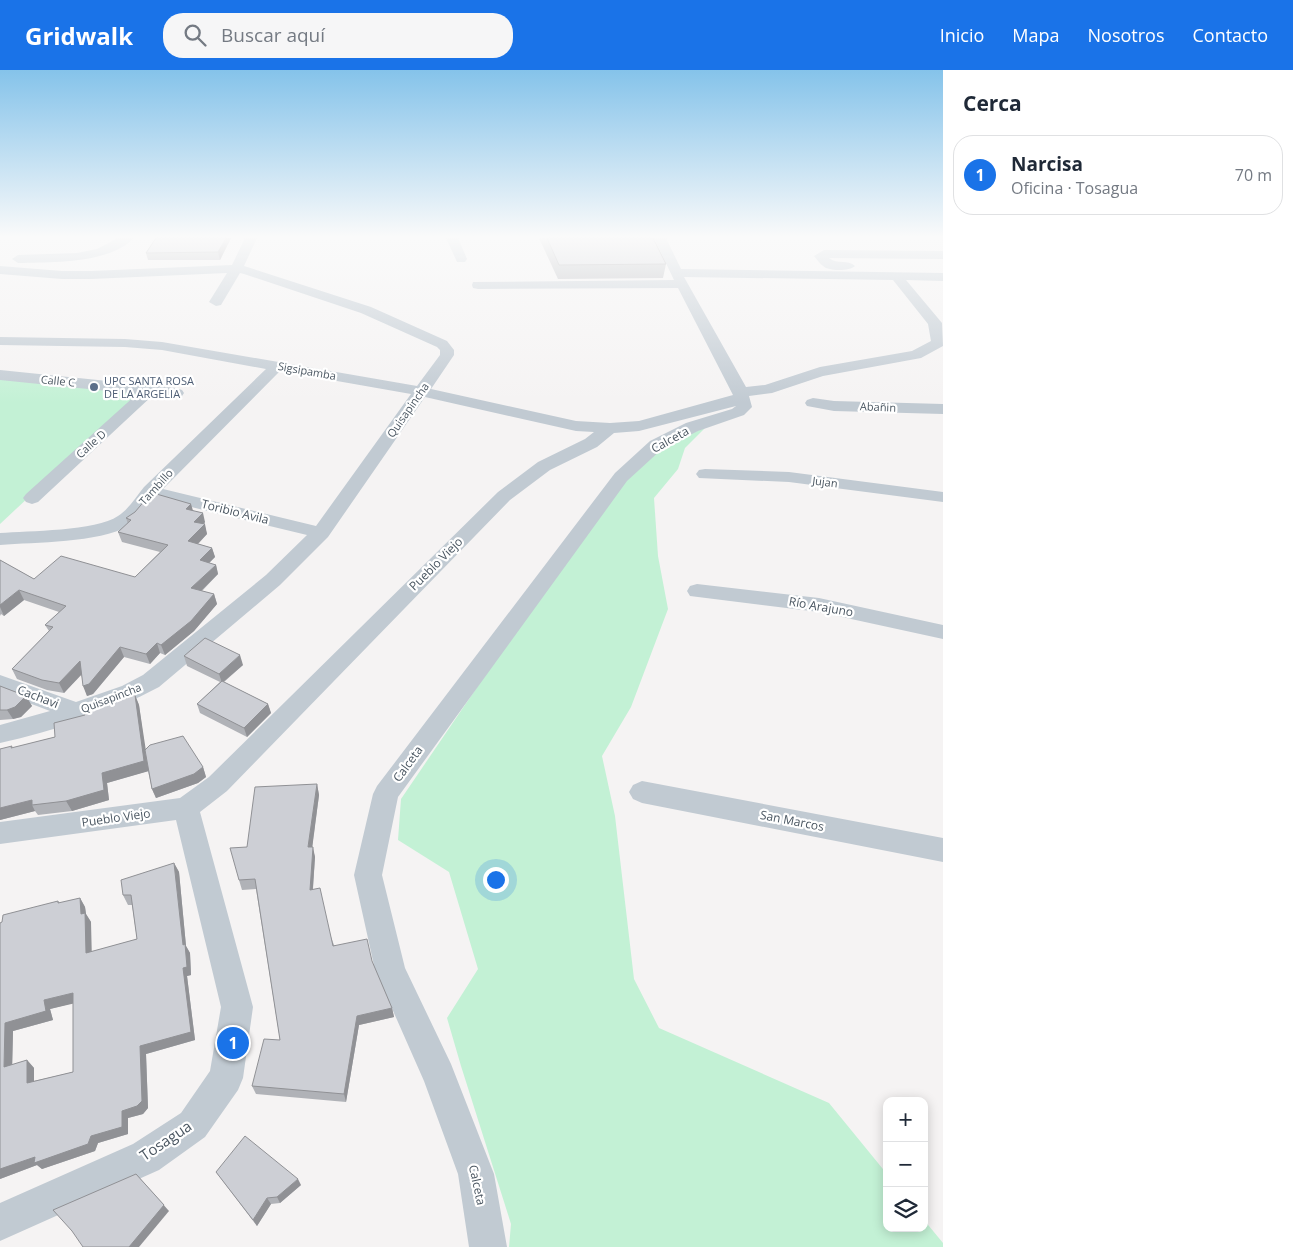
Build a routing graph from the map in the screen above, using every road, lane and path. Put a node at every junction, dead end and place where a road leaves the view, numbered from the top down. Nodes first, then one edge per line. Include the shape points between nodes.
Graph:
1 (221, 293) edge
2 (315, 293) edge
3 (687, 293) edge
4 (910, 293) edge
5 (216, 302) dead end
6 (0, 341) edge
7 (28, 341) junction
8 (7, 357) dead end
9 (278, 365) junction
10 (0, 375) edge
11 (150, 390) junction
12 (421, 391) junction
13 (176, 393) dead end
14 (741, 394) junction
15 (813, 403) dead end
16 (943, 409) edge
17 (610, 428) junction
18 (706, 474) dead end
19 (150, 491) junction
20 (943, 497) edge
21 (32, 498) dead end
22 (321, 533) junction
23 (0, 539) edge
24 (697, 591) dead end
25 (943, 632) edge
26 (0, 683) edge
27 (75, 711) junction
28 (0, 734) edge
29 (642, 792) dead end
30 (186, 808) junction
31 (0, 833) edge
32 (943, 850) edge
33 (0, 1222) edge
34 (488, 1247) edge

1 - 5 street
2 - 12 street, Quisapincha via 366,310 442,344 447,355
3 - 14 street
4 - 14 street via 934,323 938,343 916,355 820,372 767,390
6 - 7 street, Sigsipamba
7 - 8 street
7 - 9 street, Sigsipamba via 146,344
9 - 12 street, Sigsipamba
9 - 19 street, Tambillo
10 - 11 street, Calle C
11 - 13 street, Calle C
11 - 21 street, Calle D
12 - 17 street, Sigsipamba via 555,422
12 - 22 street, Quisapincha
14 - 17 street via 735,401 639,426
14 - 34 street, Calceta via 744,407 738,412 692,427 656,445 621,477 386,794 368,874 390,970 439,1076 476,1174
15 - 16 street, Abañin
17 - 30 street, Pueblo Viejo via 591,442 544,466 504,496 218,784
18 - 20 street, Jujan via 789,478
19 - 22 street, Toribio Avila
19 - 23 street, Tambillo via 132,515 102,529
22 - 27 street, Quisapincha via 273,580 151,681 130,692
24 - 25 street, Río Arajuno via 819,605
26 - 27 street, Cachavi
27 - 28 street, Quisapincha via 35,726
29 - 32 street, San Marcos
30 - 31 street, Pueblo Viejo
30 - 33 street, Tosagua via 237,1007 226,1078 193,1125 146,1157

